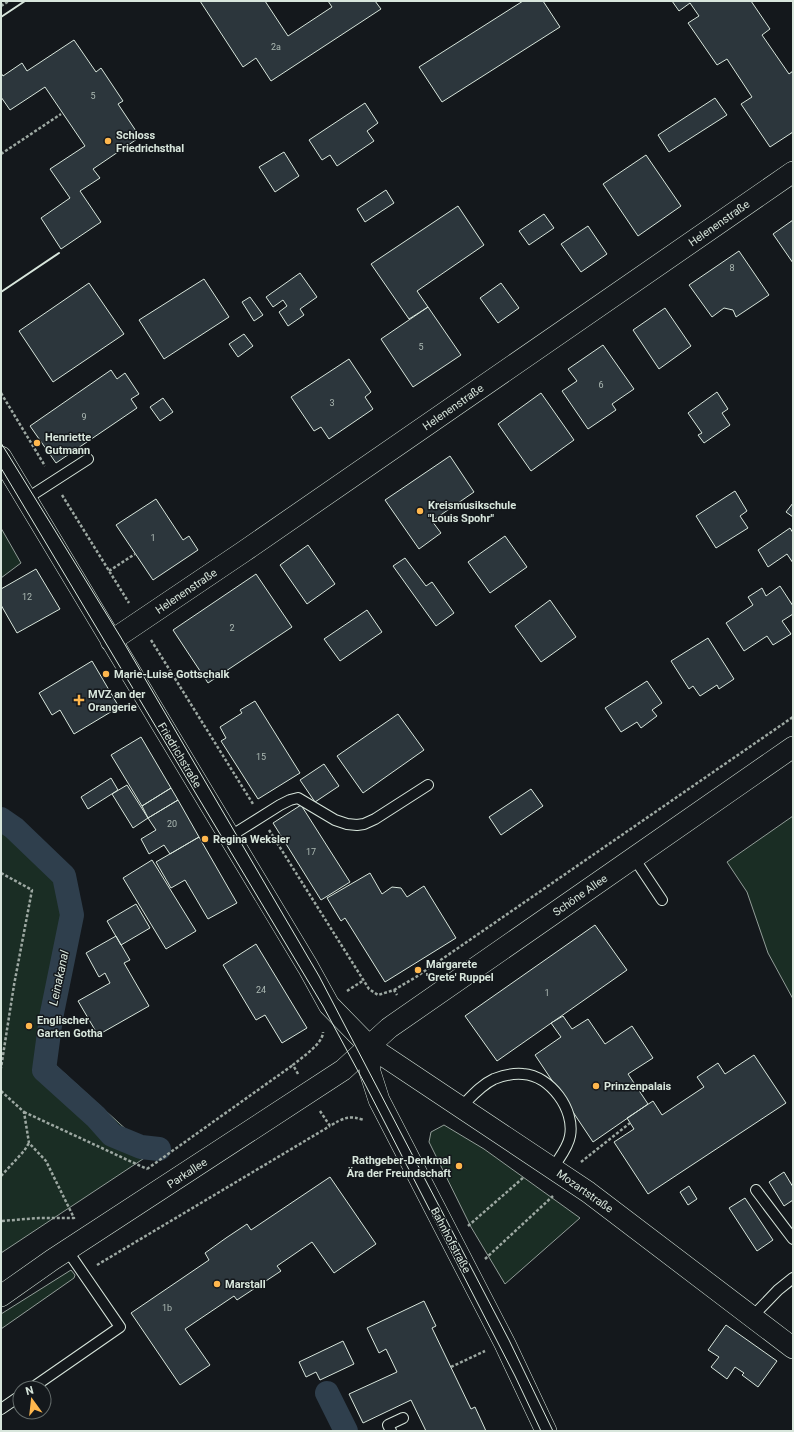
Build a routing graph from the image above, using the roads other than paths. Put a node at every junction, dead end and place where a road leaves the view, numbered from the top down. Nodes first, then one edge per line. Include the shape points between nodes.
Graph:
1 (793, 172) edge
2 (1, 457) edge
3 (88, 459) dead end
4 (26, 499) junction
5 (111, 641) junction
6 (793, 747) edge
7 (428, 785) dead end
8 (229, 837) junction
9 (634, 858) junction
10 (662, 900) dead end
11 (369, 1046) junction
12 (461, 1107) junction
13 (558, 1172) junction
14 (756, 1190) dead end
15 (793, 1239) edge
16 (67, 1250) junction
17 (793, 1278) edge
18 (1, 1296) edge
19 (752, 1317) junction
20 (793, 1348) edge
21 (44, 1380) edge
22 (12, 1402) edge
23 (1, 1410) edge
24 (403, 1418) dead end
25 (391, 1431) edge
26 (546, 1431) edge

1 - 5 street, Helenenstraße via 244,552
2 - 4 street, Friedrichstraße
3 - 4 lane
4 - 5 street, Friedrichstraße
5 - 8 street, Friedrichstraße
6 - 9 street, Schöne Allee
7 - 8 lane via 364,824 347,824 335,820 298,798 285,802
8 - 11 street, Friedrichstraße via 329,1005
9 - 10 lane
9 - 11 street, Schöne Allee via 410,1013
11 - 12 street, Mozartstraße
11 - 16 street, Parkallee via 334,1076
11 - 26 street, Bahnhofstraße via 370,1072 382,1107 505,1344
12 - 13 street, Mozartstraße
12 - 13 lane via 493,1080 512,1074 524,1074 542,1080 563,1103 571,1122 570,1137
13 - 19 street, Mozartstraße
14 - 15 lane
16 - 18 street, Parkallee
16 - 21 lane via 120,1327
17 - 19 lane
19 - 20 street, Mozartstraße
22 - 23 lane
24 - 25 lane via 388,1425

